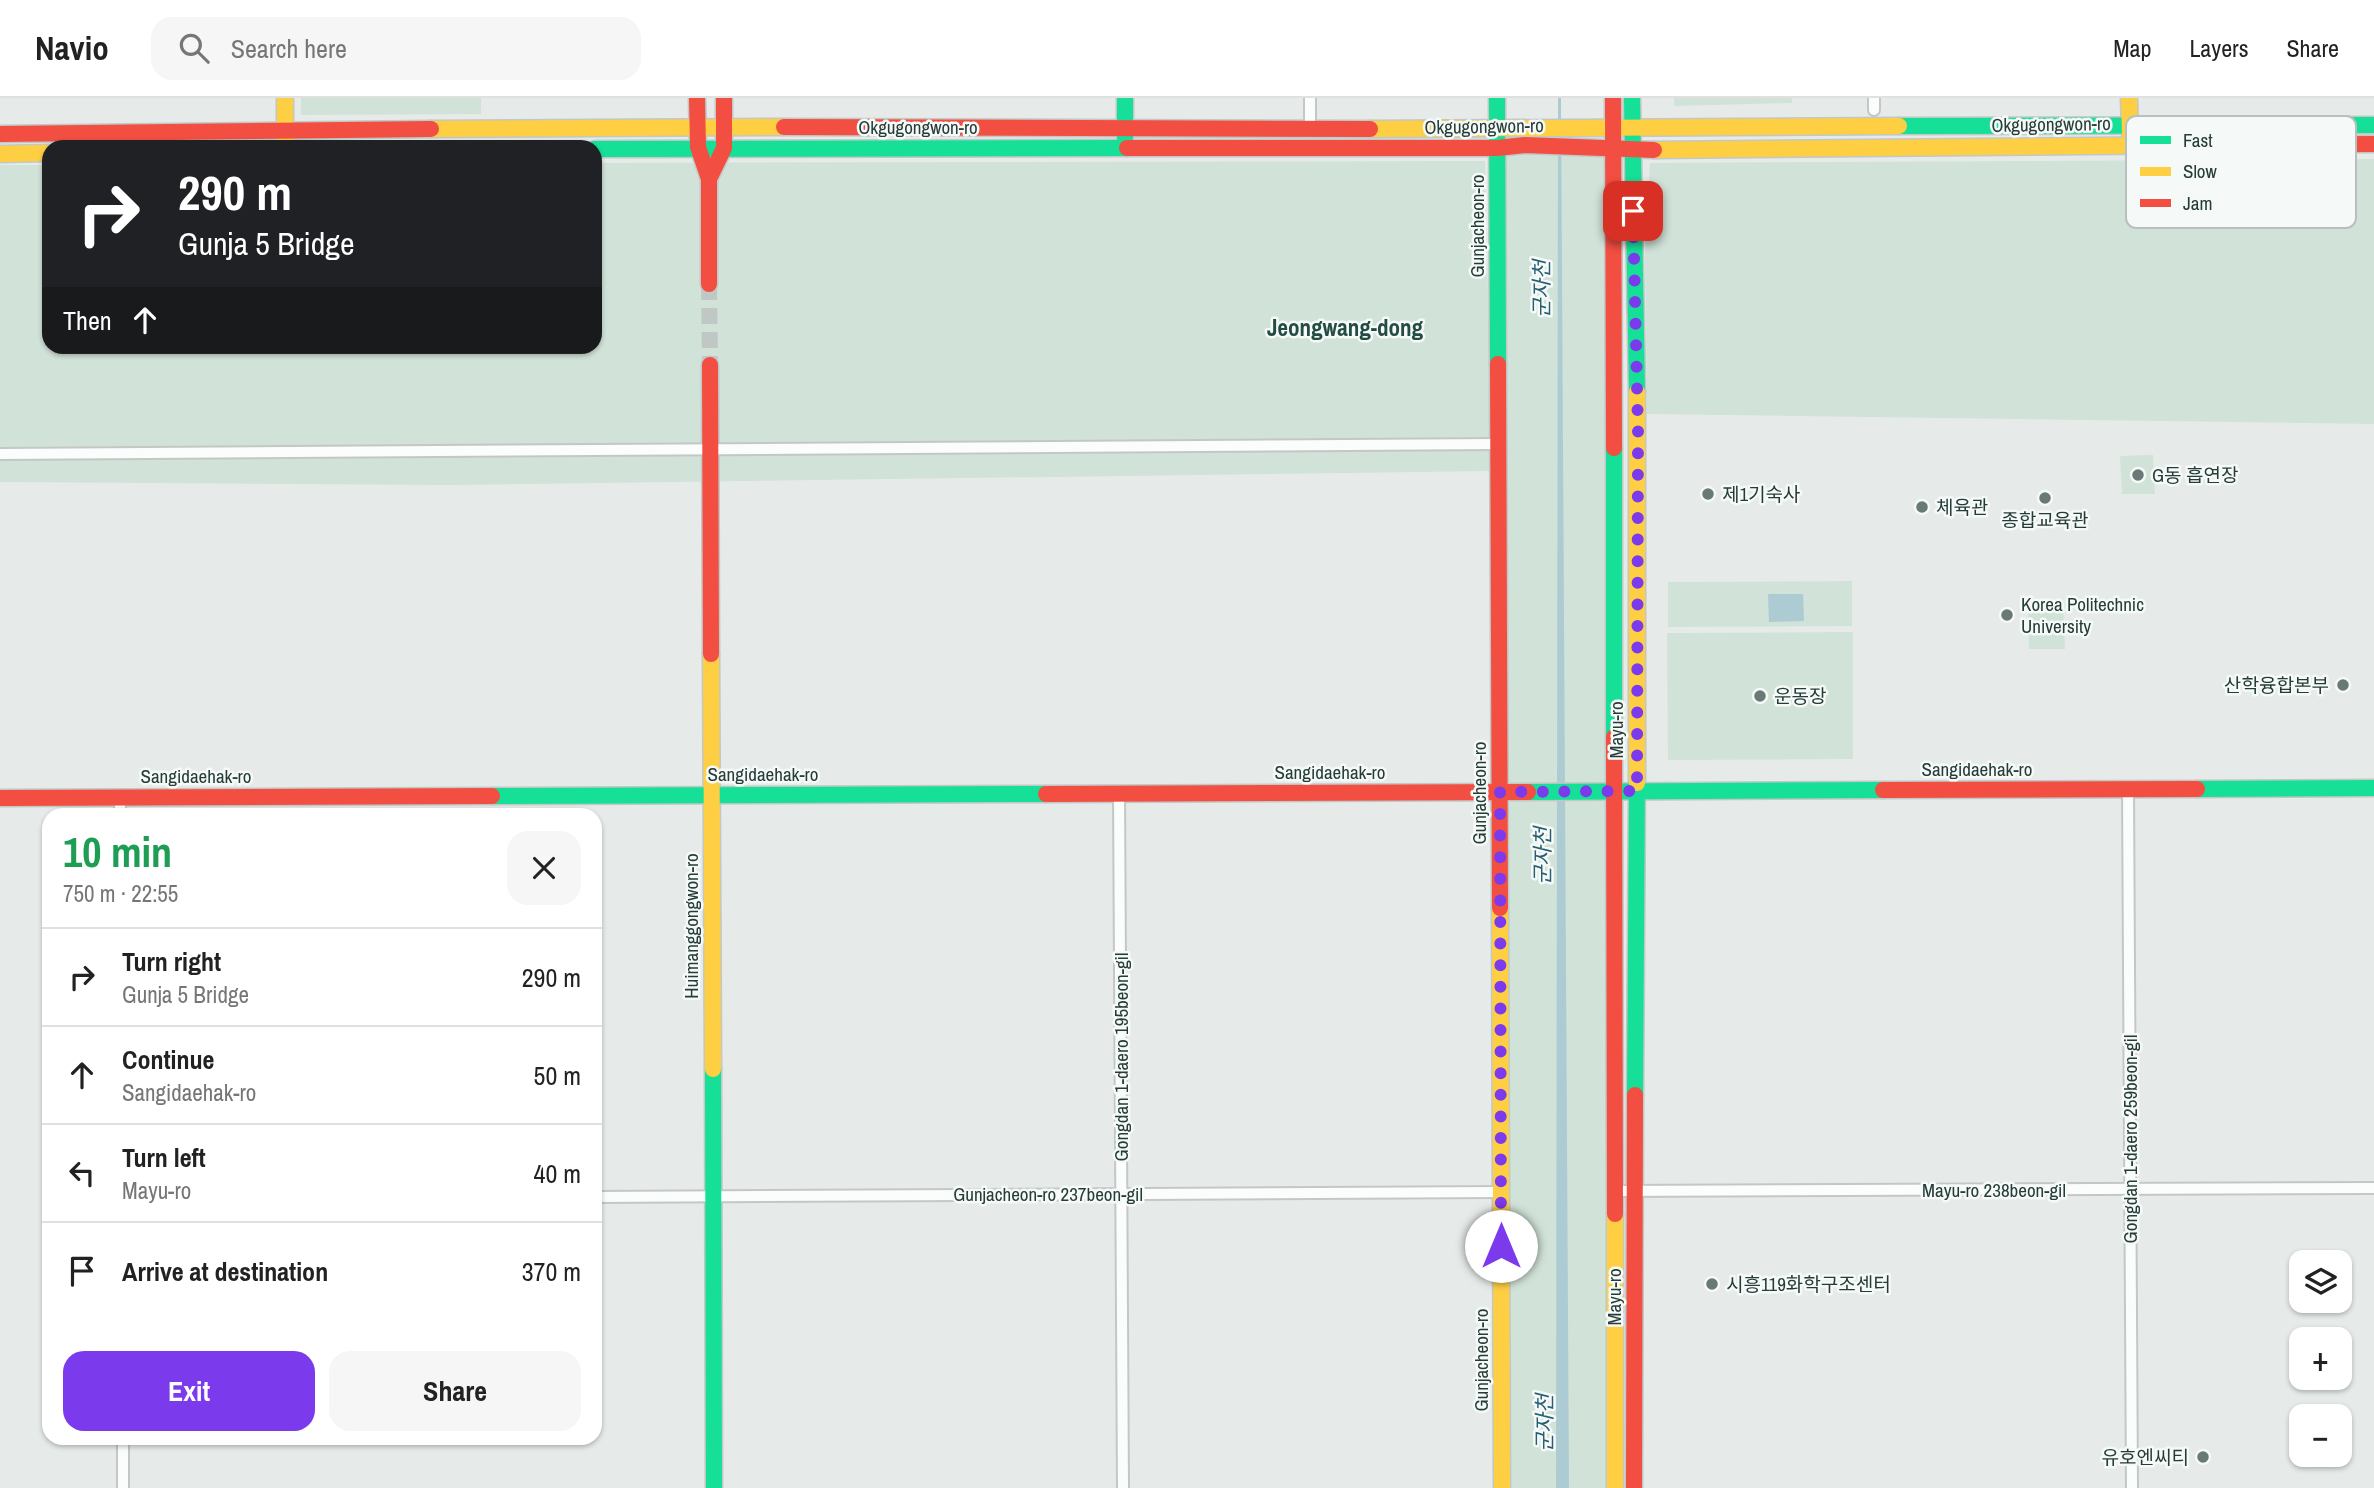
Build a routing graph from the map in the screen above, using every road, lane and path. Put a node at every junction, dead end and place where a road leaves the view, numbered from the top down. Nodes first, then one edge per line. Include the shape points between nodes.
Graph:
1 (285, 98) edge
2 (697, 98) edge
3 (724, 98) edge
4 (1125, 98) edge
5 (1310, 98) edge
6 (1497, 98) edge
7 (1613, 98) edge
8 (1632, 98) edge
9 (1874, 98) edge
10 (2129, 98) edge
11 (1874, 110) dead end
12 (2130, 116) edge
13 (2356, 125) edge
14 (2374, 125) edge
15 (2126, 127) edge
16 (698, 128) junction
17 (724, 128) junction
18 (1125, 129) junction
19 (1310, 129) junction
20 (1497, 129) junction
21 (1632, 129) junction
22 (1611, 130) junction
23 (0, 134) edge
24 (1583, 138) junction
25 (285, 140) edge
26 (2356, 144) edge
27 (2374, 144) edge
28 (2126, 145) edge
29 (698, 147) junction
30 (724, 148) junction
31 (1125, 148) junction
32 (1497, 148) junction
33 (602, 149) edge
34 (1612, 150) junction
35 (1632, 150) junction
36 (42, 153) edge
37 (0, 154) edge
38 (709, 179) junction
39 (709, 285) tunnel mouth
40 (710, 365) tunnel mouth
41 (1499, 444) junction
42 (710, 449) junction
43 (0, 454) edge
44 (2374, 788) edge
45 (2128, 789) junction
46 (1614, 791) junction
47 (1637, 791) junction
48 (1500, 792) junction
49 (1119, 793) junction
50 (711, 795) junction
51 (0, 798) edge
52 (120, 798) junction
53 (120, 808) edge
54 (2374, 1188) edge
55 (2130, 1189) junction
56 (1615, 1191) junction
57 (1635, 1191) junction
58 (1501, 1192) junction
59 (1121, 1194) junction
60 (713, 1196) junction
61 (602, 1197) edge
62 (123, 1445) edge
63 (123, 1488) edge
64 (714, 1488) edge
65 (1123, 1488) edge
66 (1502, 1488) edge
67 (1615, 1488) edge
68 (1634, 1488) edge
69 (2132, 1488) edge

1 - 25 street
2 - 16 street
3 - 17 street
4 - 18 street
5 - 19 street
6 - 20 street, Gunjacheon-ro
7 - 22 street, Mayu-ro
8 - 21 street, Mayu-ro
9 - 11 street
10 - 12 street
13 - 14 street, Okgugongwon-ro
15 - 21 street, Okgugongwon-ro
16 - 17 street, Okgugongwon-ro
16 - 25 street, Okgugongwon-ro
16 - 29 street
17 - 18 street, Okgugongwon-ro
17 - 30 street
18 - 19 street, Okgugongwon-ro
18 - 31 street
19 - 20 street, Okgugongwon-ro
20 - 24 street, Okgugongwon-ro
20 - 32 street, Gunjacheon-ro
21 - 22 street, Okgugongwon-ro
21 - 35 street, Mayu-ro
22 - 24 street, Okgugongwon-ro
22 - 34 street, Mayu-ro
23 - 25 street, Okgugongwon-ro
24 - 32 street, Okgugongwon-ro
24 - 34 street, Okgugongwon-ro
26 - 27 street, Okgugongwon-ro
28 - 35 street, Okgugongwon-ro
29 - 30 street, Okgugongwon-ro
29 - 33 street, Okgugongwon-ro
29 - 38 street
30 - 31 street, Okgugongwon-ro
30 - 38 street
31 - 32 street, Okgugongwon-ro
32 - 41 street, Gunjacheon-ro
34 - 35 street, Okgugongwon-ro
34 - 46 street, Mayu-ro
35 - 47 street, Mayu-ro via 1638,431
36 - 37 street
38 - 39 street
40 - 42 street, Huimanggongwon-ro
41 - 42 street
41 - 48 street, Gunjacheon-ro
42 - 43 street
42 - 50 street, Huimanggongwon-ro
44 - 45 street, Sangidaehak-ro
45 - 47 street, Sangidaehak-ro
45 - 55 street, Gongdan 1-daero 259beon-gil
46 - 47 street, Sangidaehak-ro
46 - 48 street, Sangidaehak-ro
46 - 56 street, Mayu-ro
47 - 57 street, Mayu-ro
48 - 49 street, Sangidaehak-ro
48 - 58 street, Gunjacheon-ro
49 - 50 street, Sangidaehak-ro
49 - 59 street, Gongdan 1-daero 195beon-gil
50 - 52 street, Sangidaehak-ro
50 - 60 street, Huimanggongwon-ro
51 - 52 street, Sangidaehak-ro
52 - 53 street
54 - 55 street, Mayu-ro 238beon-gil
55 - 57 street, Mayu-ro 238beon-gil
55 - 69 street, Gongdan 1-daero 259beon-gil
56 - 57 street, Mayu-ro 238beon-gil
56 - 67 street, Mayu-ro
57 - 68 street, Mayu-ro
58 - 59 street, Gunjacheon-ro 237beon-gil
58 - 66 street, Gunjacheon-ro
59 - 60 street, Gunjacheon-ro 237beon-gil
59 - 65 street, Gongdan 1-daero 195beon-gil
60 - 61 street, Gunjacheon-ro 237beon-gil
60 - 64 street, Huimanggongwon-ro
62 - 63 street

